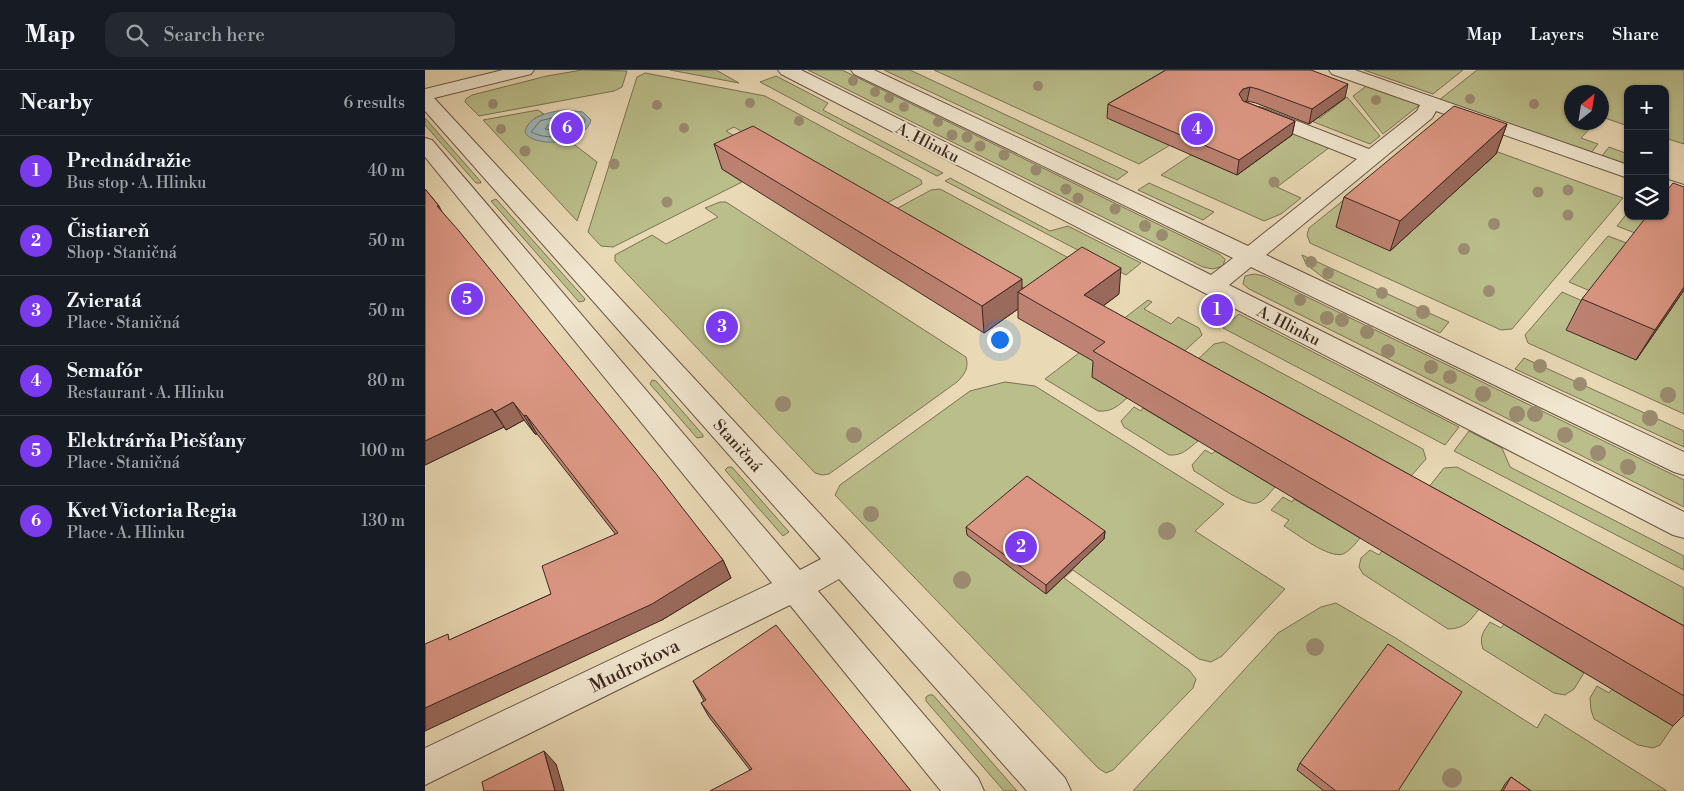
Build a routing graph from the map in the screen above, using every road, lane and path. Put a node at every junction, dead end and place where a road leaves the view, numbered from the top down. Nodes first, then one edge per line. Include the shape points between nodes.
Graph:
1 (525, 70) edge
2 (787, 70) edge
3 (860, 70) edge
4 (1337, 70) edge
5 (425, 95) edge
6 (425, 100) edge
7 (1431, 104) junction
8 (1248, 109) edge
9 (425, 144) edge
10 (1371, 157) junction
11 (1624, 171) edge
12 (1669, 187) edge
13 (1684, 192) edge
14 (1249, 255) junction
15 (1213, 286) junction
16 (1684, 464) edge
17 (1684, 526) edge
18 (843, 562) junction
19 (794, 588) junction
20 (425, 767) edge
21 (965, 791) edge
22 (1052, 791) edge

1 - 5 street
2 - 15 street, A. Hlinku
3 - 14 street
4 - 7 street
6 - 18 street, Staničná
7 - 10 street via 1425,114
7 - 11 street
8 - 10 street
9 - 19 street
10 - 14 street
12 - 13 street
14 - 15 street
14 - 16 street
15 - 17 street, A. Hlinku
18 - 19 street, Mudroňova
18 - 22 street, Staničná
19 - 20 street, Mudroňova
19 - 21 street

